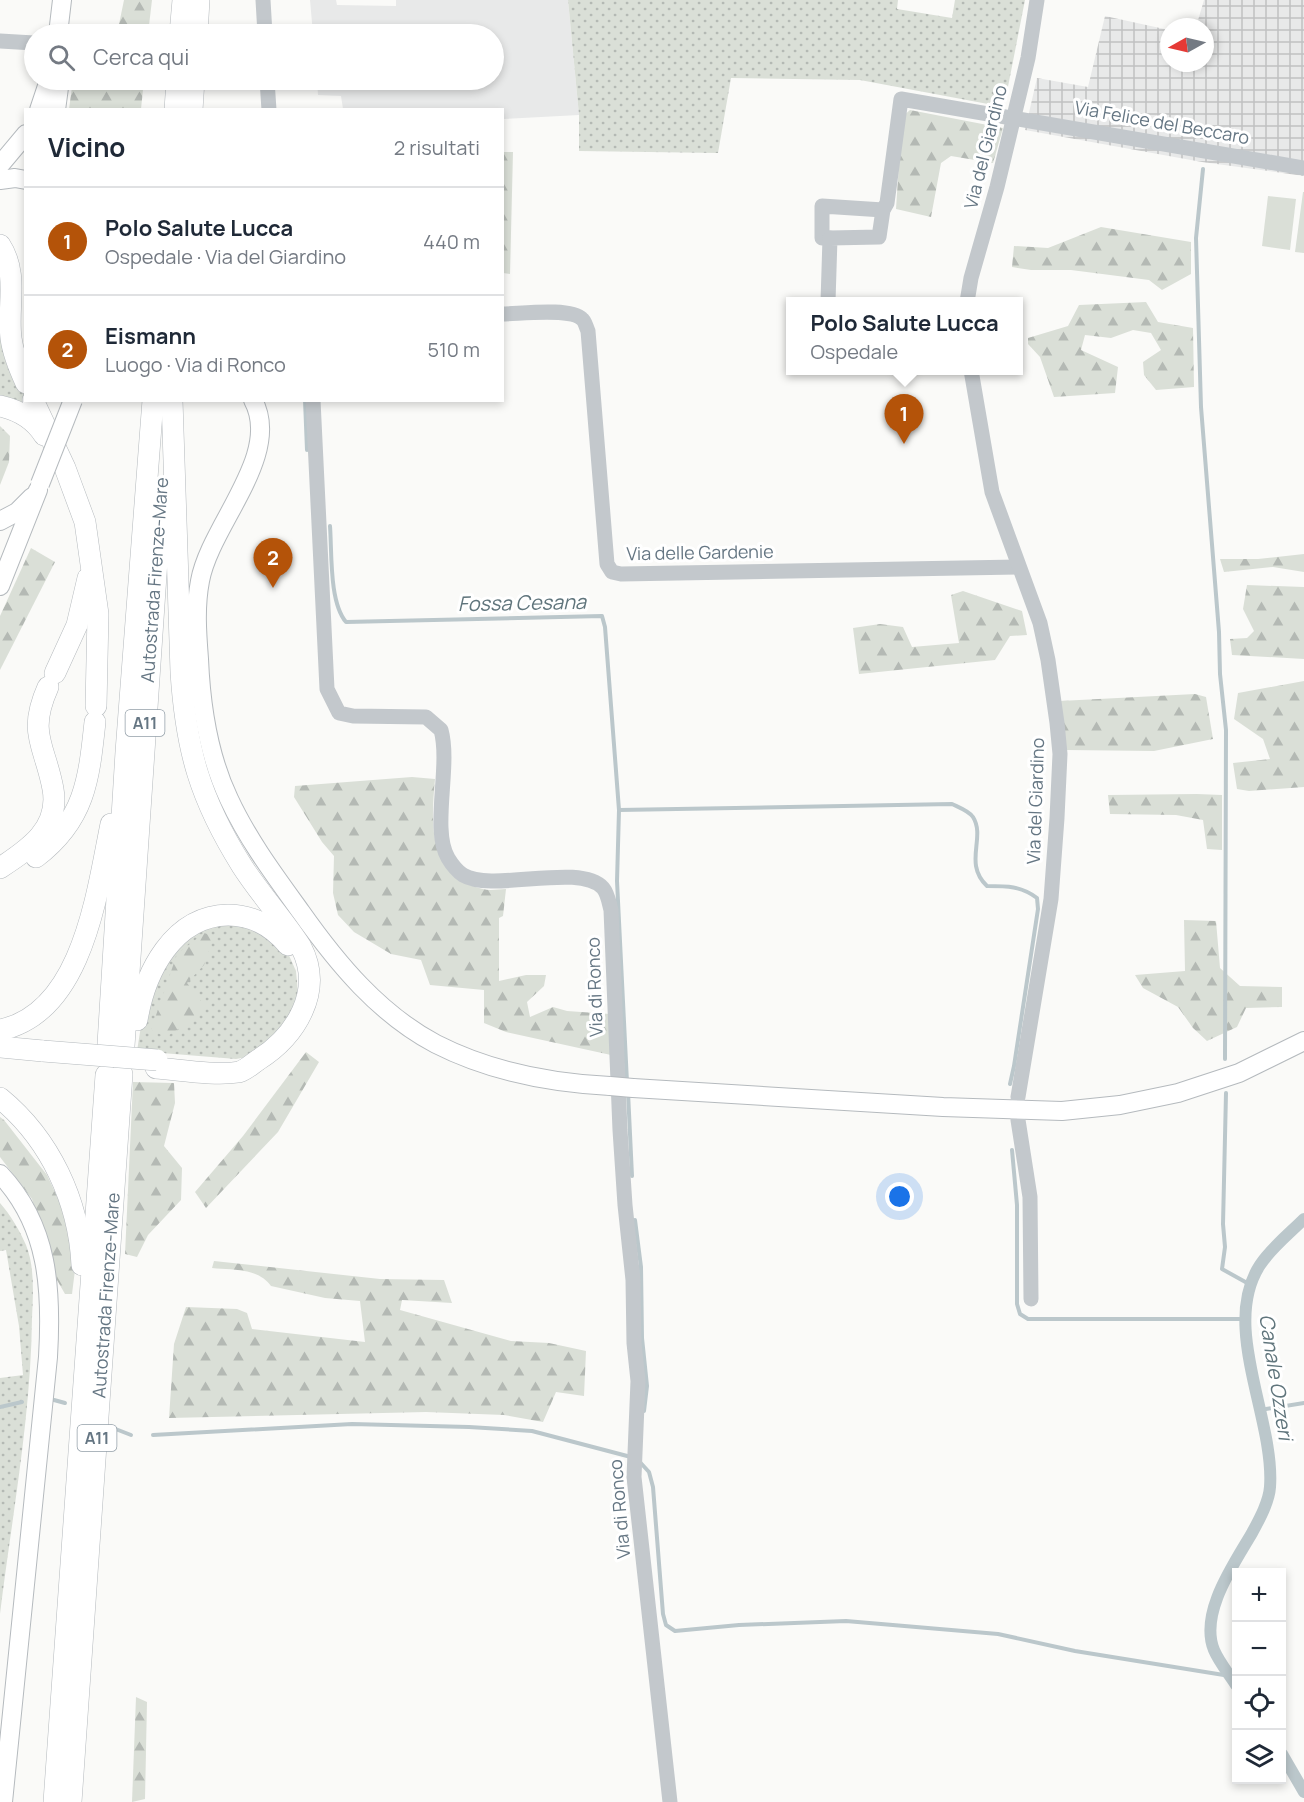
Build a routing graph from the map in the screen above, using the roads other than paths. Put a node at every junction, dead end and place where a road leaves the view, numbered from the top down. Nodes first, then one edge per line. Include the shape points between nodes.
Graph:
1 (62, 0) edge
2 (183, 0) edge
3 (199, 0) edge
4 (263, 0) edge
5 (1037, 0) edge
6 (61, 24) edge
7 (181, 24) edge
8 (198, 24) edge
9 (264, 24) edge
10 (0, 41) edge
11 (24, 42) edge
12 (46, 90) edge
13 (59, 90) edge
14 (176, 90) edge
15 (193, 90) edge
16 (267, 90) edge
17 (40, 108) edge
18 (56, 108) edge
19 (175, 108) edge
20 (192, 108) edge
21 (268, 108) edge
22 (1013, 118) junction
23 (24, 136) edge
24 (0, 165) edge
25 (1304, 168) edge
26 (0, 180) edge
27 (24, 180) edge
28 (883, 210) junction
29 (830, 238) junction
30 (0, 245) edge
31 (828, 297) edge
32 (968, 297) edge
33 (504, 314) edge
34 (972, 375) edge
35 (24, 378) edge
36 (34, 402) edge
37 (72, 402) edge
38 (153, 402) edge
39 (170, 402) edge
40 (170, 402) edge
41 (254, 402) edge
42 (314, 402) edge
43 (0, 406) edge
44 (65, 468) junction
45 (39, 487) junction
46 (0, 520) edge
47 (92, 563) junction
48 (1018, 567) junction
49 (0, 586) edge
50 (126, 752) junction
51 (0, 868) edge
52 (0, 879) edge
53 (300, 1014) junction
54 (0, 1030) edge
55 (1304, 1041) edge
56 (122, 1046) junction
57 (0, 1047) edge
58 (42, 1056) junction
59 (0, 1059) edge
60 (1018, 1097) dead end
61 (0, 1098) edge
62 (1018, 1120) dead end
63 (0, 1174) edge
64 (1031, 1299) dead end
65 (80, 1432) junction
66 (3, 1802) edge
67 (54, 1802) edge
68 (70, 1802) edge
69 (670, 1802) edge

1 - 6 main road
2 - 7 highway
3 - 8 highway
4 - 9 street
5 - 22 street, Via del Giardino
10 - 11 street
12 - 17 main road
13 - 18 main road
14 - 19 highway
15 - 20 highway
16 - 21 street
22 - 25 street, Via Felice del Beccaro
22 - 28 street via 901,99
22 - 32 street, Via del Giardino
23 - 24 main road
26 - 27 main road
28 - 29 street via 879,237
28 - 29 street via 822,206 822,238
29 - 31 street
30 - 35 highway via 11,277 12,346
33 - 48 street, Via delle Gardenie via 564,312 583,319 588,331 607,564 612,572
34 - 48 street, Via del Giardino via 992,492
36 - 44 highway
37 - 45 main road, bridge
38 - 50 highway, Autostrada Firenze-Mare / A11
39 - 53 highway via 180,672 190,749 204,794 227,840 307,958 310,991
40 - 56 highway, Autostrada Firenze-Mare / A11
41 - 55 main road, bridge via 261,426 257,456 210,549 200,580 196,609 206,725 234,810 324,944 392,1014 434,1043 467,1059 534,1078 633,1088 1062,1111 1179,1093 1239,1073
42 - 69 street, Via di Ronco via 327,689 339,713 426,717 441,730 442,842 447,857 463,874 484,880 570,877 592,881 606,894 612,920 620,1130 638,1381 634,1477
43 - 44 highway via 34,422
44 - 47 highway via 81,507
45 - 46 main road via 17,512
45 - 49 main road
47 - 51 highway via 77,625 39,711 37,730 55,798 52,816 43,835
47 - 52 highway via 99,638 87,783 76,813 61,835
48 - 60 street, Via del Giardino via 1040,623 1060,754 1051,899
50 - 54 highway via 94,904 69,974 35,1015
50 - 56 highway, Autostrada Firenze-Mare / A11
53 - 56 highway via 303,993 298,966 282,938 255,919 212,916 195,923 169,944 143,993
53 - 58 highway, bridge via 282,1042 265,1056 242,1063 156,1064
57 - 58 highway
58 - 59 highway
61 - 65 highway via 30,1127 48,1153 79,1232 83,1270
62 - 64 street via 1030,1197
63 - 66 main road via 17,1195 36,1232 50,1295
65 - 67 highway, Autostrada Firenze-Mare / A11
65 - 68 highway, Autostrada Firenze-Mare / A11 via 119,1075 118,1139

